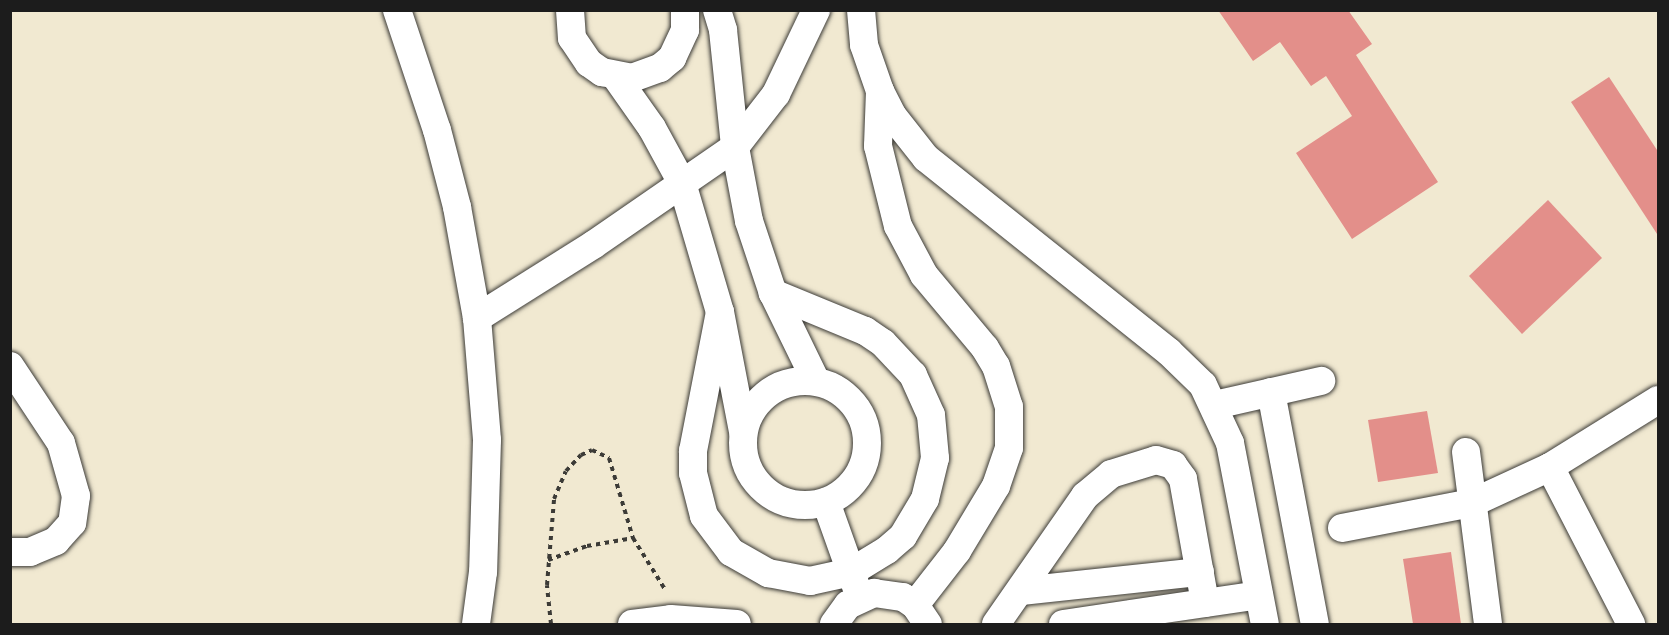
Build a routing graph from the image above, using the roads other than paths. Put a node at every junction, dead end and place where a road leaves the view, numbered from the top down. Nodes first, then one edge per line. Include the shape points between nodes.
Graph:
1 (397, 10) edge
2 (570, 10) edge
3 (685, 10) edge
4 (717, 10) edge
5 (816, 10) edge
6 (861, 10) edge
7 (616, 77) junction
8 (880, 91) junction
9 (735, 147) junction
10 (682, 183) junction
11 (773, 293) junction
12 (720, 312) junction
13 (477, 318) junction
14 (10, 366) edge
15 (816, 381) junction
16 (1321, 381) dead end
17 (1271, 392) junction
18 (1659, 400) edge
19 (1215, 405) junction
20 (744, 432) junction
21 (1466, 452) dead end
22 (1550, 467) junction
23 (826, 502) junction
24 (1472, 503) junction
25 (1342, 528) dead end
26 (10, 552) edge
27 (1200, 572) junction
28 (855, 584) junction
29 (1020, 591) junction
30 (1259, 595) junction
31 (1205, 603) junction
32 (921, 615) edge
33 (476, 624) edge
34 (632, 624) edge
35 (738, 624) edge
36 (834, 624) edge
37 (996, 624) edge
38 (1063, 624) edge
39 (1265, 624) edge
40 (1315, 624) edge
41 (1488, 624) edge
42 (1631, 624) edge

1 - 13 street via 437,130 457,207
2 - 7 street via 569,23 579,52 602,72
3 - 7 street via 685,30 672,58 646,75
4 - 9 street via 723,30
5 - 9 street via 776,94
6 - 8 street via 864,45
7 - 10 street via 652,128
8 - 19 street via 892,116 926,158 1187,367
8 - 32 street via 878,146 898,226 924,275 996,366 1004,386 1010,428 1009,448 996,486
9 - 10 street
9 - 11 street via 749,221
10 - 12 street
10 - 13 street
11 - 15 street
11 - 28 street via 865,331 883,343 913,375 931,415 935,458 932,479 915,518
12 - 20 street
12 - 28 street via 693,451 693,473 704,516 731,552 768,573
13 - 33 street via 486,473
14 - 26 street via 62,443 76,496 72,523 56,542 30,552
15 - 20 street via 784,384 769,392 757,403
15 - 23 street via 832,386 856,407 867,438 862,470 853,483
16 - 17 street
17 - 19 street
17 - 40 street
18 - 22 street
19 - 30 street via 1230,443
20 - 23 street via 746,464 765,491 794,505
21 - 24 street
22 - 24 street
22 - 42 street
23 - 28 street
24 - 25 street
24 - 41 street
27 - 29 street
27 - 29 street via 1183,479 1173,465 1156,460 1128,466 1097,484
27 - 31 street
28 - 32 street via 888,593
28 - 36 street via 848,605
29 - 37 street
30 - 31 street
30 - 39 street
31 - 38 street
34 - 35 street via 693,620

